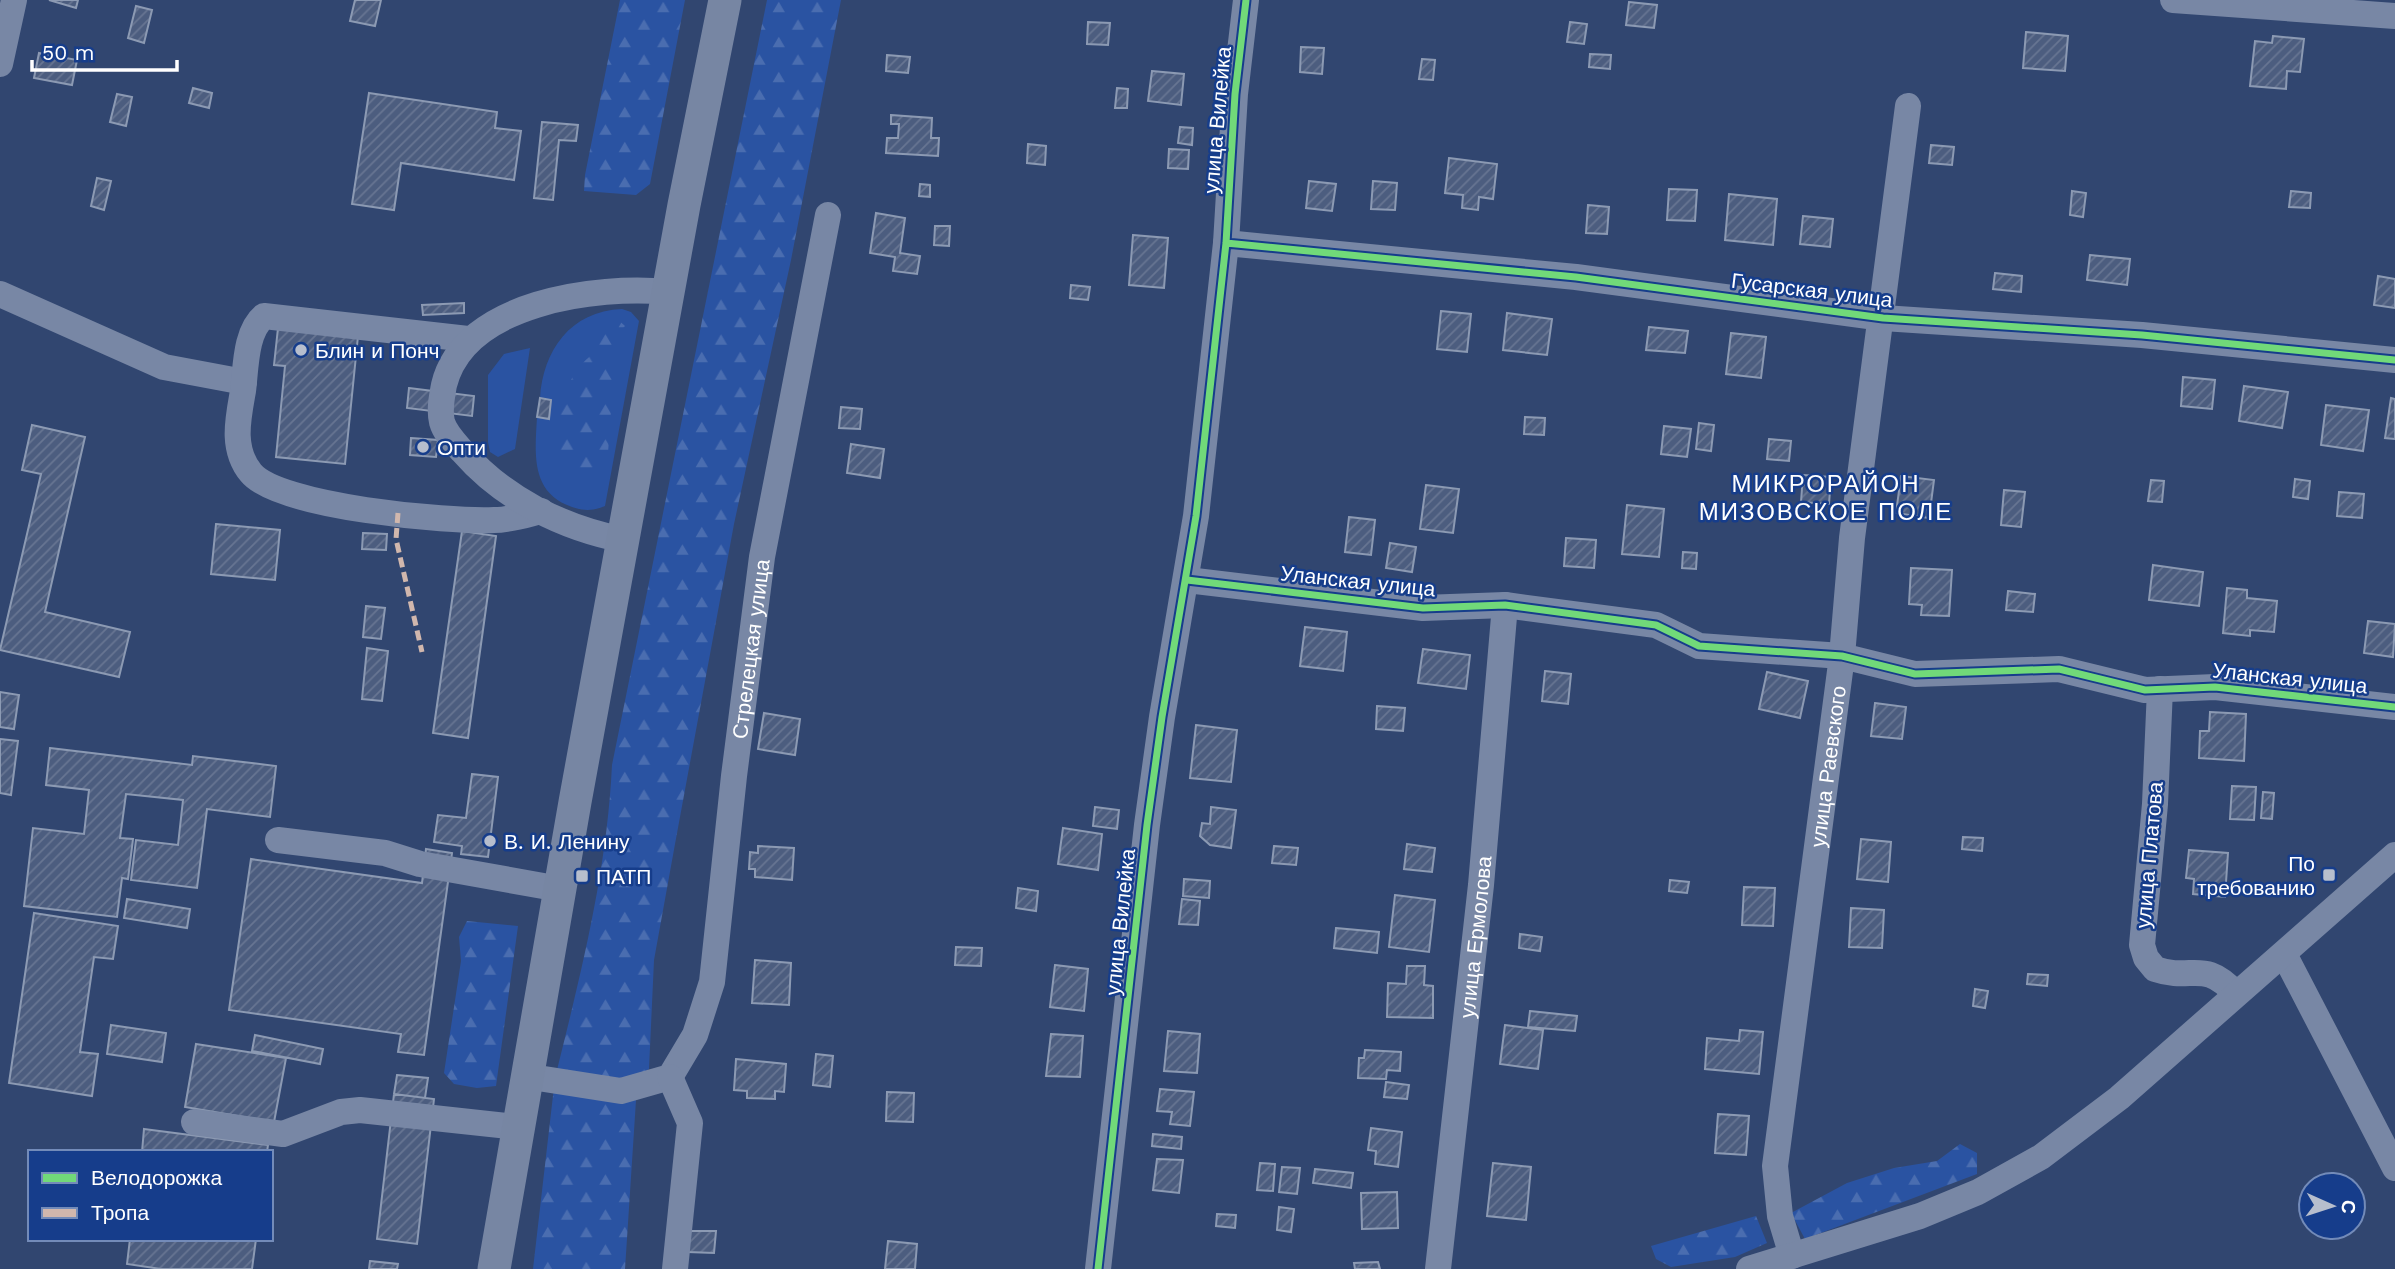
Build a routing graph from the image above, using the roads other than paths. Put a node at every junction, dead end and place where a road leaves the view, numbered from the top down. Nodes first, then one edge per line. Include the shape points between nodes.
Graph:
1 (14, 0) edge
2 (725, 0) edge
3 (1246, 0) edge
4 (2173, 0) edge
5 (2395, 16) edge
6 (0, 64) edge
7 (1908, 106) dead end
8 (828, 215) dead end
9 (1226, 243) junction
10 (668, 292) junction
11 (0, 294) edge
12 (1883, 318) junction
13 (468, 339) junction
14 (2395, 360) edge
15 (244, 382) junction
16 (541, 511) junction
17 (624, 540) junction
18 (1187, 580) junction
19 (1505, 605) junction
20 (1842, 656) junction
21 (2160, 689) junction
22 (2395, 707) edge
23 (278, 839) dead end
24 (2395, 855) edge
25 (560, 889) junction
26 (2284, 954) junction
27 (2236, 994) junction
28 (525, 1076) junction
29 (670, 1077) junction
30 (194, 1122) dead end
31 (517, 1127) junction
32 (2395, 1168) edge
33 (1792, 1256) junction
34 (494, 1269) edge
35 (675, 1269) edge
36 (1098, 1269) edge
37 (1438, 1269) edge
38 (1749, 1269) edge

1 - 6 street
2 - 10 main road
3 - 9 street, улица Вилейка
4 - 5 street
7 - 12 street, улица Раевского
8 - 29 street, Стрелецкая улица via 762,557 712,982 695,1035
9 - 12 street, Гусарская улица via 1563,275
9 - 18 street, улица Вилейка
10 - 13 street via 626,290 556,301 518,312
10 - 17 main road
11 - 15 street via 164,367
12 - 14 street, Гусарская улица via 2142,335
12 - 20 street, улица Раевского via 1852,538
13 - 15 street via 264,316 252,333
13 - 16 street via 446,377 443,425 477,469
15 - 16 street via 238,447 251,474 276,490 359,508 451,518 494,520
16 - 17 street via 575,527
17 - 25 main road
18 - 19 street, Уланская улица via 1423,608
18 - 36 street, улица Вилейка via 1147,825
19 - 20 street, Уланская улица via 1656,625 1699,646
19 - 37 street, улица Ермолова via 1481,886
20 - 21 street, Уланская улица via 1915,674 2059,669 2145,690
20 - 33 street, улица Раевского via 1775,1166 1780,1216
21 - 22 street, Уланская улица via 2215,687
21 - 27 street, улица Платова via 2142,945 2155,969 2211,973
23 - 25 street via 385,853 420,864
24 - 26 street
25 - 28 main road
26 - 27 street
26 - 32 street
27 - 33 street via 2104,1111 2012,1174 1920,1216
28 - 29 street via 621,1091
28 - 31 main road
29 - 35 street via 690,1123
30 - 31 street via 284,1134 341,1112 360,1110
31 - 34 main road
33 - 38 street

